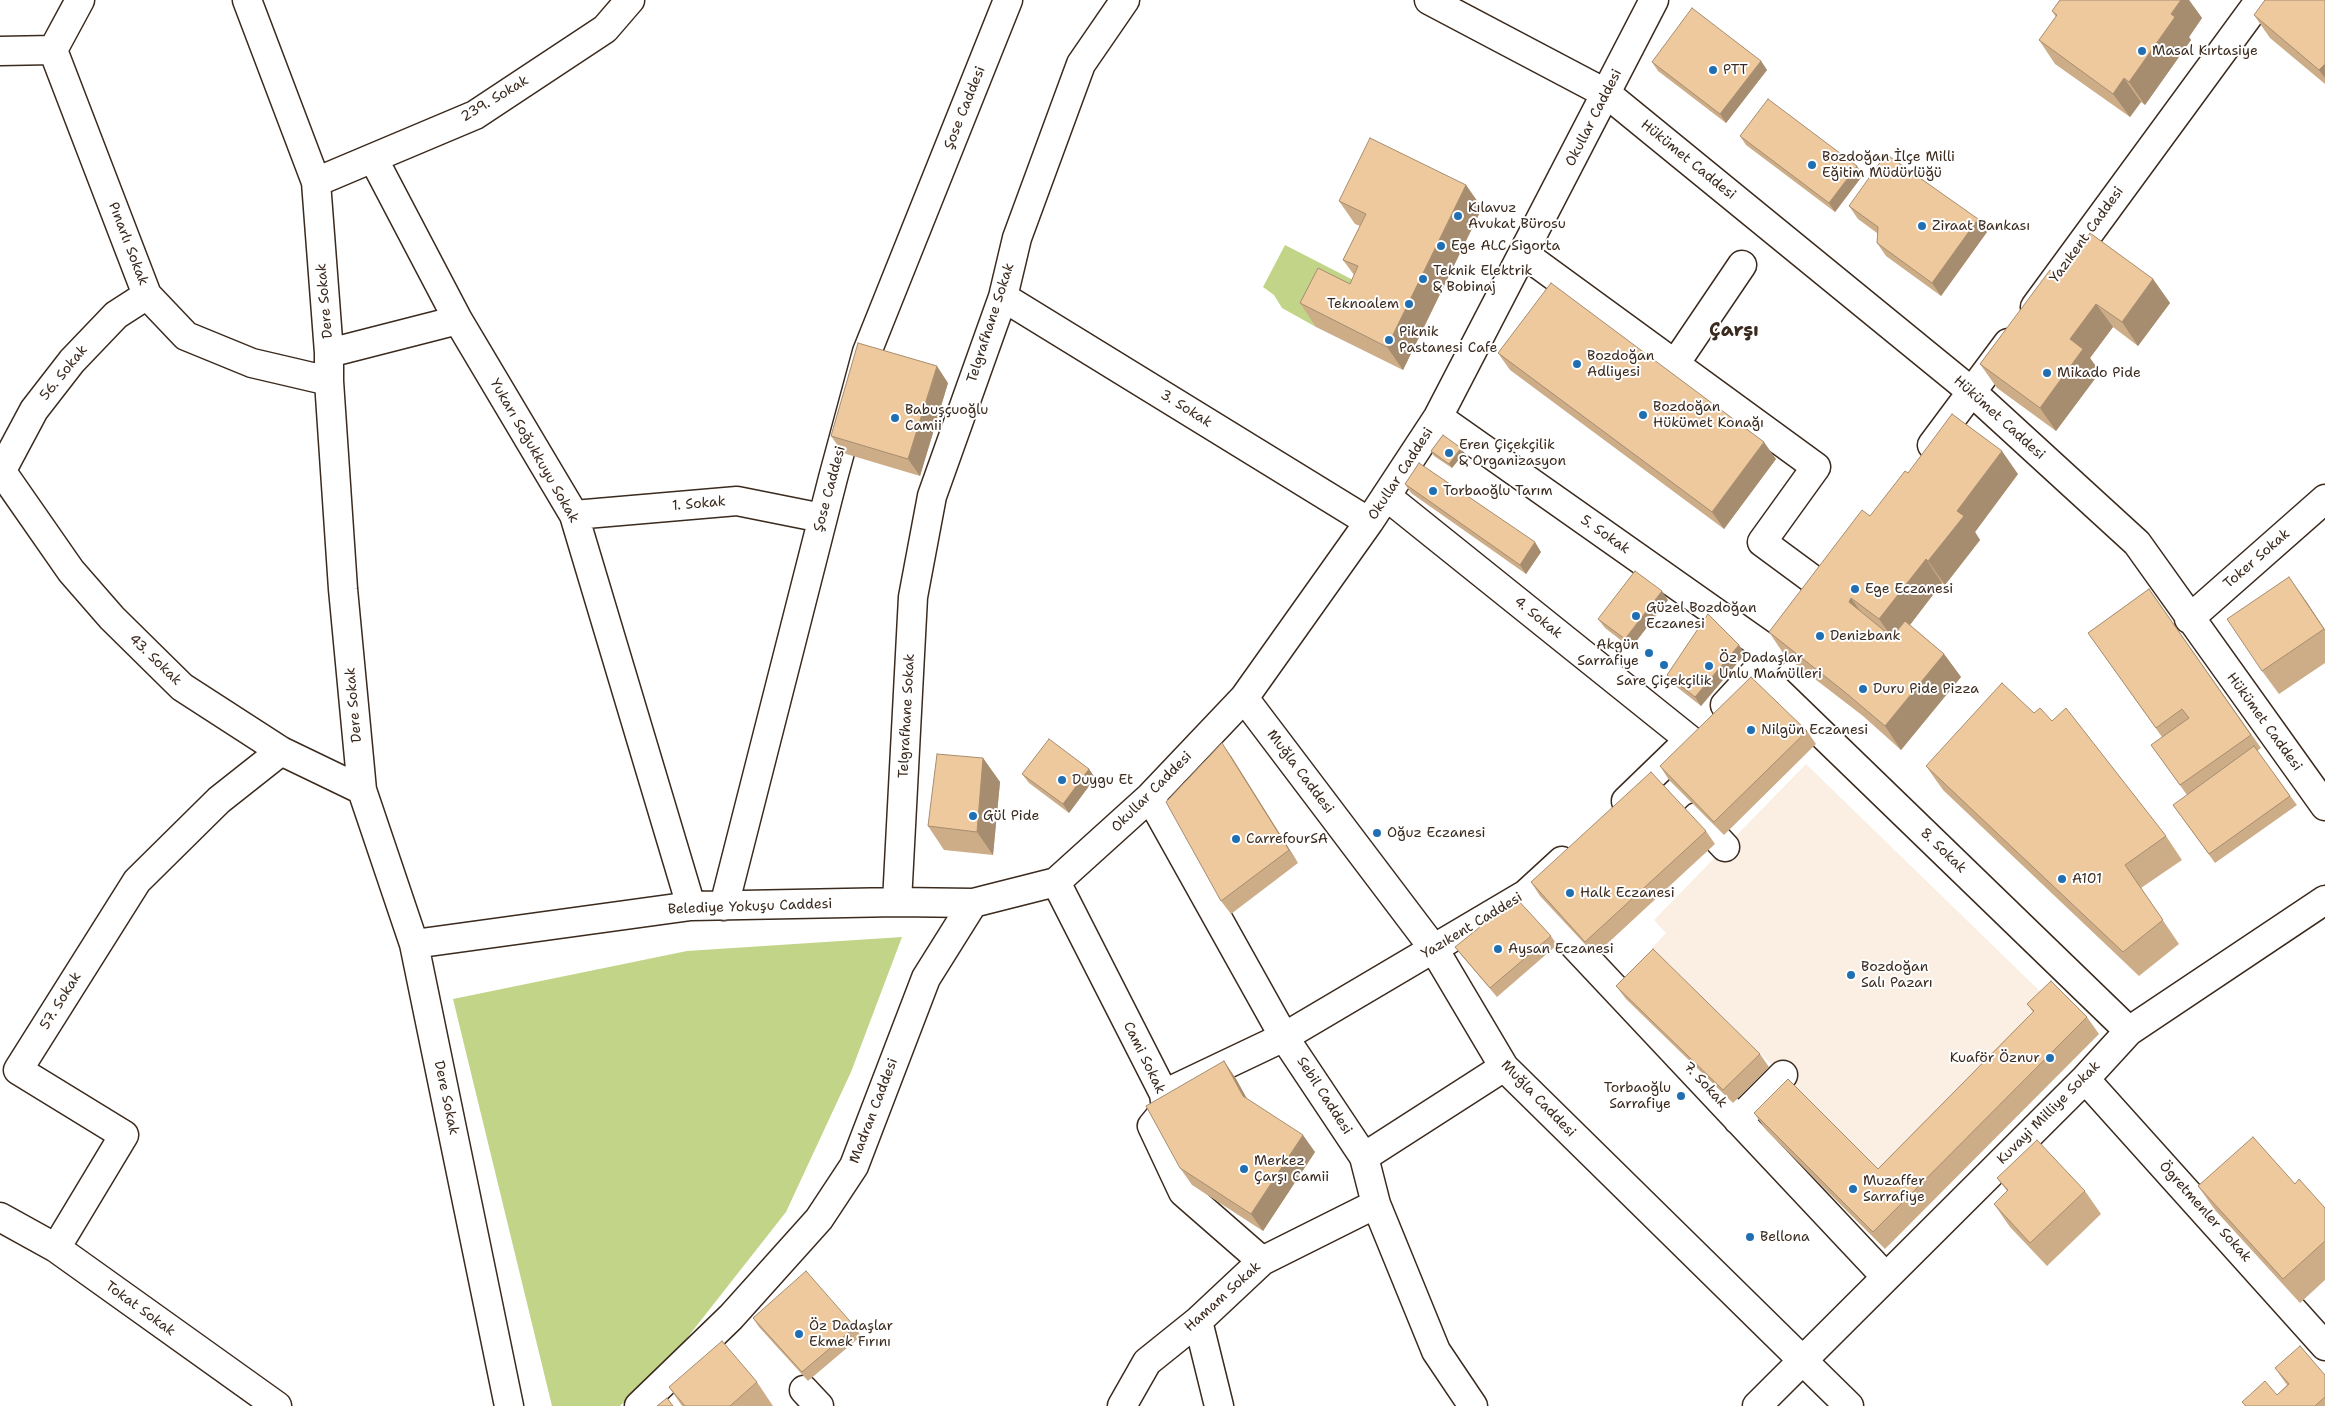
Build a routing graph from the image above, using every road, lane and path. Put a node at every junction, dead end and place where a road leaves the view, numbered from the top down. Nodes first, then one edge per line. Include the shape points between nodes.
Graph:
1 (80, 0) edge
2 (247, 0) edge
3 (630, 0) edge
4 (1008, 0) edge
5 (1125, 0) edge
6 (1429, 0) edge
7 (1654, 0) edge
8 (2260, 0) edge
9 (53, 50) junction
10 (0, 52) edge
11 (1607, 94) junction
12 (373, 158) junction
13 (316, 182) junction
14 (1524, 254) junction
15 (1742, 265) dead end
16 (147, 295) junction
17 (1003, 297) junction
18 (458, 320) junction
19 (329, 353) junction
20 (1674, 364) junction
21 (329, 381) junction
22 (1972, 392) junction
23 (1438, 417) junction
24 (1918, 462) edge
25 (1, 470) edge
26 (1386, 496) junction
27 (2325, 499) edge
28 (574, 515) junction
29 (822, 518) junction
30 (1370, 522) junction
31 (1840, 564) edge
32 (1822, 588) junction
33 (2189, 619) junction
34 (1765, 662) junction
35 (1244, 698) junction
36 (1690, 740) junction
37 (281, 751) junction
38 (362, 790) junction
39 (1150, 797) junction
40 (2325, 806) edge
41 (1697, 817) edge
42 (1604, 821) edge
43 (1583, 841) edge
44 (1726, 847) dead end
45 (1056, 882) junction
46 (1526, 894) junction
47 (2325, 900) edge
48 (897, 902) junction
49 (973, 903) junction
50 (691, 906) junction
51 (724, 906) junction
52 (414, 944) junction
53 (1434, 949) junction
54 (2129, 1031) junction
55 (1284, 1037) junction
56 (9, 1065) edge
57 (1504, 1067) junction
58 (1783, 1075) dead end
59 (2084, 1079) junction
60 (1164, 1094) junction
61 (1738, 1120) junction
62 (1364, 1157) junction
63 (1376, 1204) junction
64 (0, 1217) edge
65 (56, 1248) junction
66 (1262, 1262) junction
67 (1885, 1276) junction
68 (1198, 1321) junction
69 (2325, 1346) edge
70 (1800, 1360) junction
71 (276, 1406) edge
72 (509, 1406) edge
73 (639, 1406) edge
74 (1122, 1406) edge
75 (1219, 1406) edge
76 (1473, 1406) edge
77 (1757, 1406) edge
78 (1849, 1406) edge

1 - 9 street
2 - 13 street, Dere Sokak
3 - 12 street, 239. Sokak via 605,29 475,115
4 - 29 street, Şose Caddesi via 867,352
5 - 17 street, Telgrafhane Sokak via 1081,64 1017,238
6 - 11 street, Hükümet Caddesi
7 - 11 street, Okullar Caddesi
8 - 22 street, Yazıkent Caddesi
9 - 10 street
9 - 16 street, Pınarlı Sokak
11 - 14 street, Okullar Caddesi
11 - 22 street, Hükümet Caddesi
12 - 13 street, 239. Sokak
12 - 18 street, Yukarı Soğukkuyu Sokak
13 - 19 street, Dere Sokak
14 - 20 street
14 - 23 street, Okullar Caddesi
15 - 20 street
16 - 21 street, Pınarlı Sokak via 186,336 252,363
16 - 25 street, 56. Sokak via 116,315 72,361 34,410
17 - 30 street, 3. Sokak
17 - 48 street, Telgrafhane Sokak via 932,496 913,597
18 - 19 street
18 - 28 street, Yukarı Soğukkuyu Sokak
19 - 21 street, Dere Sokak
20 - 32 street via 1816,467 1762,542
21 - 38 street, Dere Sokak via 343,589
22 - 24 street, Yazıkent Caddesi
22 - 33 street, Hükümet Caddesi via 2137,543
23 - 26 street, Okullar Caddesi
23 - 34 street, 5. Sokak
25 - 37 street, 43. Sokak via 71,571 112,618 182,687
26 - 30 street, Okullar Caddesi
26 - 36 street, 4. Sokak
27 - 33 street, Toker Sokak
28 - 29 street, 1. Sokak via 737,500
28 - 50 street, Yukarı Soğukkuyu Sokak
29 - 51 street, Şose Caddesi
30 - 35 street, Okullar Caddesi
31 - 32 street
32 - 34 street
33 - 40 street, Hükümet Caddesi
34 - 36 street
34 - 54 street, 8. Sokak
35 - 39 street, Okullar Caddesi
35 - 53 street, Muğla Caddesi
36 - 42 street
37 - 38 street, 43. Sokak
37 - 56 street, 57. Sokak via 219,800 136,881
38 - 52 street, Dere Sokak
39 - 45 street, Okullar Caddesi
39 - 55 street, Sebil Caddesi
41 - 44 street
43 - 46 street, Yazıkent Caddesi
45 - 49 street, Belediye Yokuşu Caddesi
45 - 60 street, Cami Sokak
46 - 53 street, Yazıkent Caddesi
46 - 61 street, 7. Sokak
47 - 54 street, Kuvayi Milliye Sokak
48 - 49 street, Belediye Yokuşu Caddesi
48 - 51 street, Belediye Yokuşu Caddesi
49 - 73 street, Madran Caddesi via 926,978 854,1166 819,1219 731,1317
50 - 51 street, Belediye Yokuşu Caddesi
50 - 52 street, Belediye Yokuşu Caddesi
52 - 72 street, Dere Sokak
53 - 55 street, Yazıkent Caddesi
53 - 57 street, Muğla Caddesi
54 - 59 street, Kuvayi Milliye Sokak
55 - 60 street, Yazıkent Caddesi
55 - 62 street, Sebil Caddesi
56 - 65 street, 57. Sokak via 124,1135
57 - 62 street
57 - 70 street, Muğla Caddesi
58 - 61 street
59 - 67 street, Kuvayi Milliye Sokak
59 - 69 street, Ögretmenler Sokak
60 - 66 street, Cami Sokak via 1166,1110 1152,1126 1183,1192
61 - 67 street, 7. Sokak
62 - 63 street, Sebil Caddesi
63 - 66 street, Hamam Sokak
63 - 76 street, Sebil Caddesi via 1436,1351
64 - 65 street, Tokat Sokak
65 - 71 street, Tokat Sokak
66 - 68 street, Hamam Sokak
67 - 70 street, Kuvayi Milliye Sokak
68 - 74 street, Hamam Sokak via 1147,1362
68 - 75 street
70 - 77 street, Kuvayi Milliye Sokak
70 - 78 street, Muğla Caddesi

